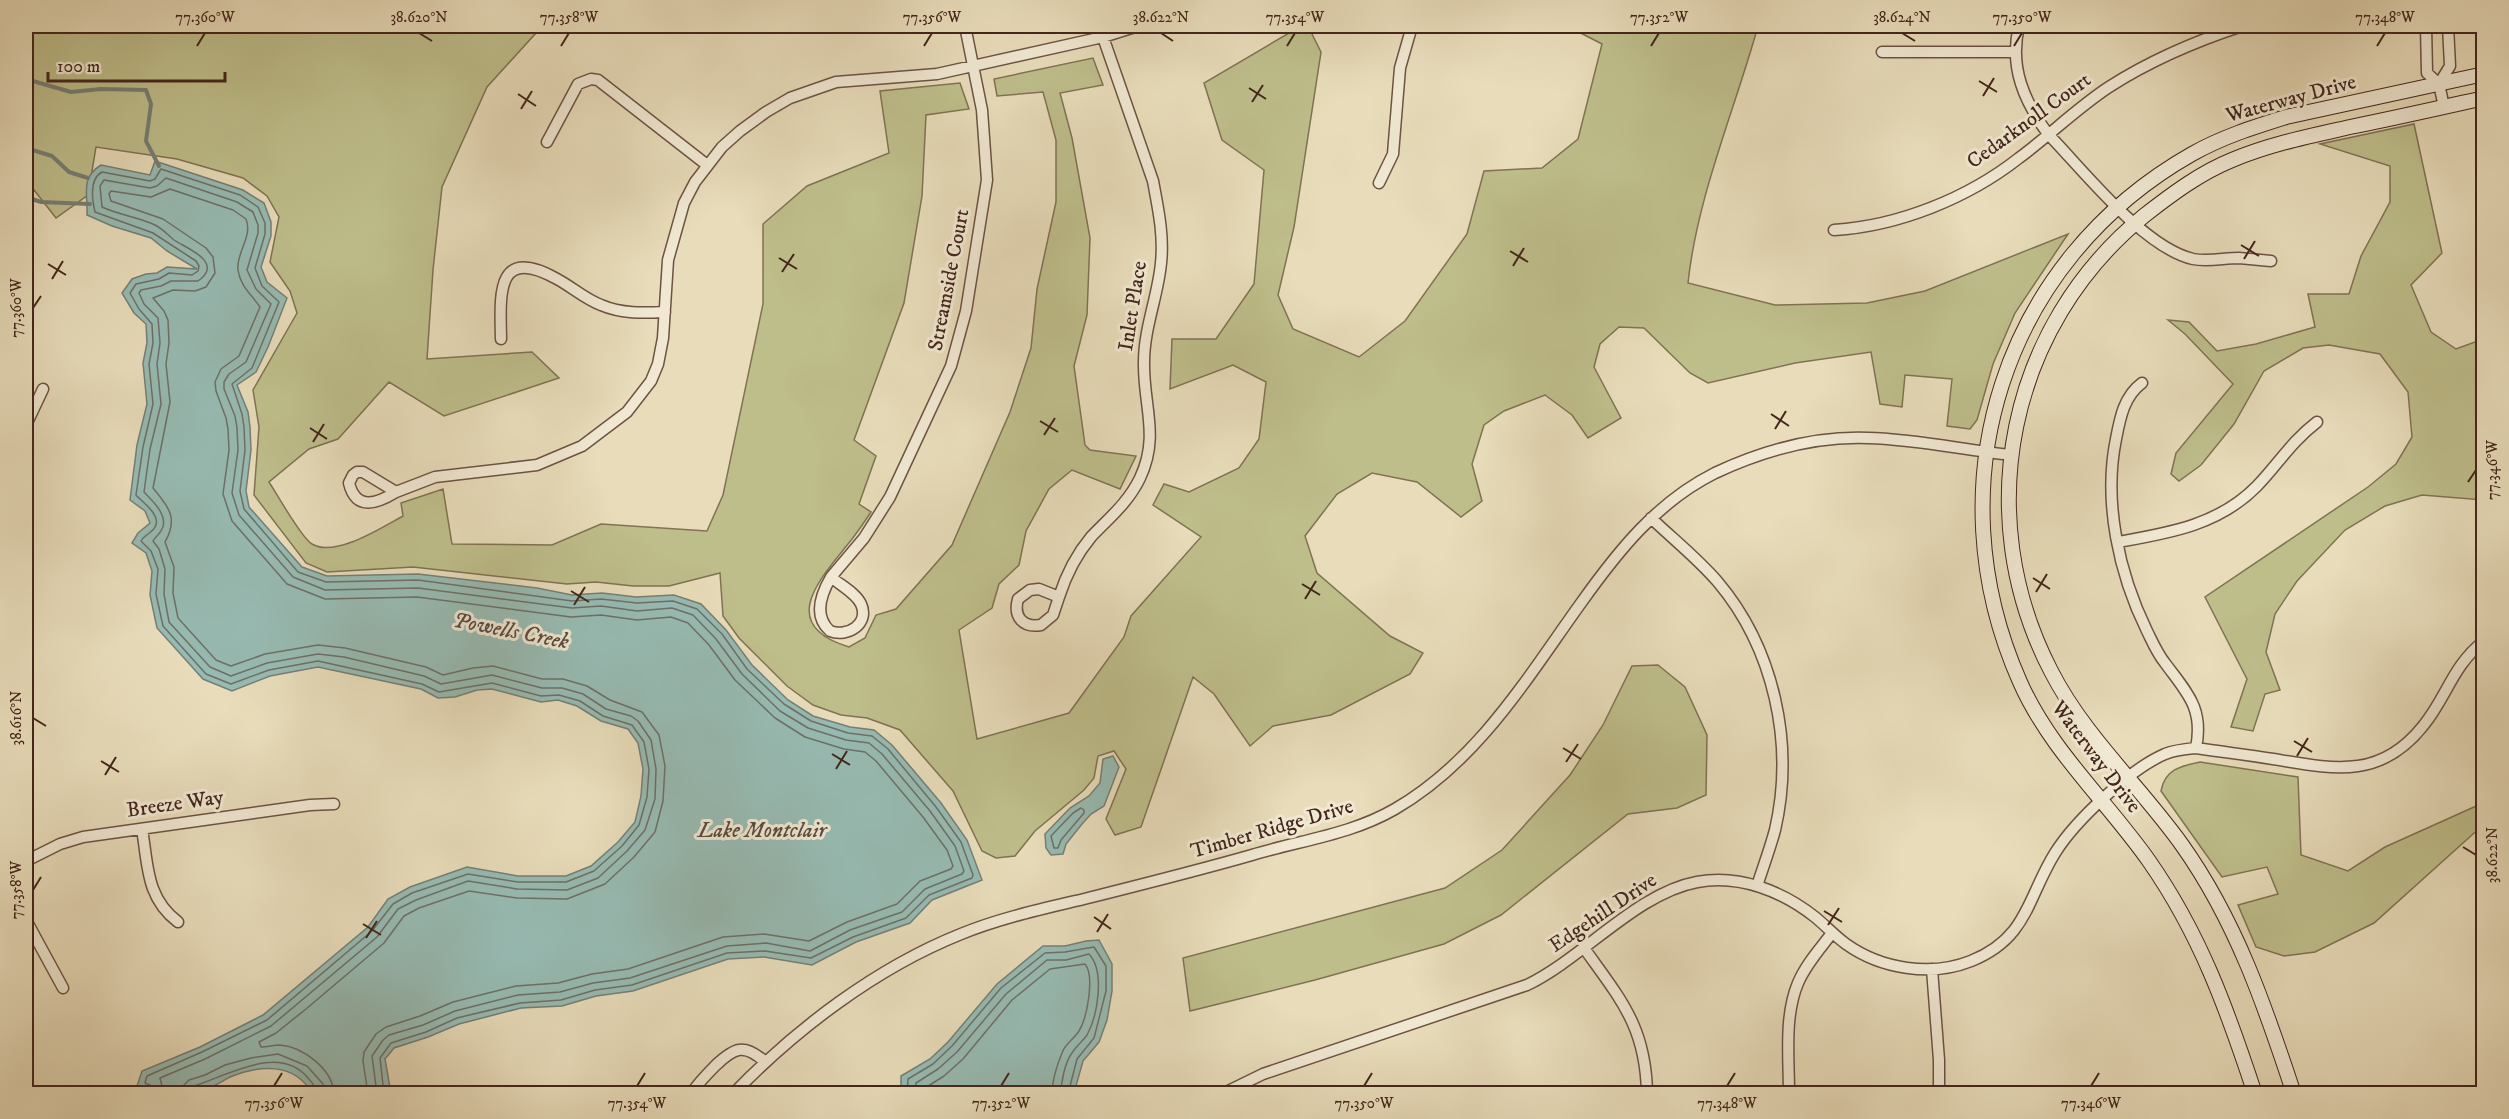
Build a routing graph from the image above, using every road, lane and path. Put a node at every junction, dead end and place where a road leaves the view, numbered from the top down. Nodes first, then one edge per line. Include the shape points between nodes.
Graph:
1 (965, 26) edge
2 (1138, 26) edge
3 (1412, 26) edge
4 (2019, 26) edge
5 (2242, 26) edge
6 (2426, 26) edge
7 (2448, 26) edge
8 (1103, 37) junction
9 (1882, 52) dead end
10 (2015, 52) junction
11 (974, 66) junction
12 (2484, 74) edge
13 (2439, 84) junction
14 (2484, 98) edge
15 (2444, 107) junction
16 (2048, 134) junction
17 (547, 142) dead end
18 (707, 165) junction
19 (1379, 183) dead end
20 (2118, 207) junction
21 (2135, 223) junction
22 (1834, 230) dead end
23 (2271, 261) dead end
24 (665, 312) junction
25 (501, 339) dead end
26 (2142, 383) dead end
27 (44, 390) dead end
28 (2317, 422) dead end
29 (26, 425) edge
30 (1987, 452) junction
31 (2011, 455) junction
32 (396, 492) dead end
33 (1651, 518) junction
34 (2118, 542) junction
35 (831, 577) junction
36 (1059, 597) dead end
37 (2484, 641) edge
38 (2196, 748) junction
39 (2130, 778) junction
40 (2101, 801) junction
41 (334, 804) dead end
42 (142, 829) junction
43 (26, 861) edge
44 (1756, 886) junction
45 (26, 920) edge
46 (178, 922) dead end
47 (1832, 933) junction
48 (1584, 948) junction
49 (1932, 969) junction
50 (63, 988) dead end
51 (764, 1061) junction
52 (691, 1094) edge
53 (733, 1094) edge
54 (1221, 1094) edge
55 (1647, 1094) edge
56 (1789, 1094) edge
57 (1939, 1094) edge
58 (2255, 1094) edge
59 (2294, 1094) edge

1 - 11 street, Streamside Court
2 - 8 street
3 - 19 street via 1400,68 1393,154
4 - 10 street
5 - 16 street, Cedarknoll Court via 2136,70
6 - 13 street via 2427,73
7 - 13 street via 2450,66
8 - 11 street
8 - 36 street, Inlet Place via 1153,182 1162,239 1145,340 1151,444 1140,479 1128,499 1077,555
9 - 10 street
10 - 16 street via 2020,84
11 - 18 street via 901,78 863,78 815,88 746,126
11 - 35 street, Streamside Court via 987,180 957,348 890,497 864,538
12 - 13 main road, Waterway Drive
13 - 15 street
13 - 20 main road, Waterway Drive via 2255,126 2195,152
14 - 15 main road, Waterway Drive
15 - 21 main road, Waterway Drive via 2303,138 2232,160 2190,183
16 - 20 street
16 - 22 street, Cedarknoll Court via 2018,159 1954,196 1889,222
17 - 18 street via 578,84 591,78
18 - 24 street via 684,203 673,234
20 - 21 street
20 - 30 main road, Waterway Drive via 2080,244 2026,325 2003,383
21 - 23 street via 2156,242 2181,255 2202,260
21 - 31 main road, Waterway Drive via 2082,280 2048,333 2023,398
24 - 25 street via 638,313 603,306 549,274 516,267 506,276
24 - 32 street via 658,364 651,381 627,412 582,446 537,465 435,477
26 - 34 street via 2125,403 2114,449
27 - 29 street
28 - 34 street via 2288,447 2256,487 2235,505 2178,531
30 - 31 street, Timber Ridge Drive
30 - 33 street, Timber Ridge Drive via 1869,438 1821,440 1757,456 1716,473 1682,492
30 - 40 main road, Waterway Drive via 1983,536 1999,629 2037,716
31 - 39 main road, Waterway Drive via 2009,523 2028,618 2065,697
33 - 44 street via 1704,567 1733,602 1756,642 1771,682 1781,738 1780,790 1774,830
33 - 51 street, Timber Ridge Drive via 1604,570 1481,738 1439,779 1402,804 1332,836 1031,912 959,935 878,978 814,1020
34 - 38 street via 2129,586 2146,629 2195,707 2199,728
35 - 35 street, Streamside Court via 821,596 821,619 830,631 844,634 861,621 862,606
37 - 38 street, Edgehill Drive via 2464,659 2423,726 2401,747 2370,763 2325,768
38 - 39 street, Edgehill Drive via 2167,753
39 - 40 street, Edgehill Drive
39 - 59 main road, Waterway Drive via 2184,848 2229,921 2264,1003
40 - 49 street, Edgehill Drive via 2060,847 2031,906 2001,944 1970,962
40 - 58 main road, Waterway Drive via 2147,858 2190,928 2226,1005
41 - 42 street, Breeze Way
42 - 43 street, Breeze Way via 83,837
42 - 46 street via 152,889 159,903
44 - 47 street, Edgehill Drive via 1797,904
44 - 48 street, Edgehill Drive via 1718,880 1670,890
45 - 50 street
47 - 49 street, Edgehill Drive via 1862,954 1884,963
47 - 56 street via 1807,967 1794,997 1790,1016
48 - 54 street, Edgehill Drive via 1527,985 1263,1074
48 - 55 street via 1632,1018 1645,1056
49 - 57 street
51 - 52 street via 749,1050 734,1050
51 - 53 street, Timber Ridge Drive

